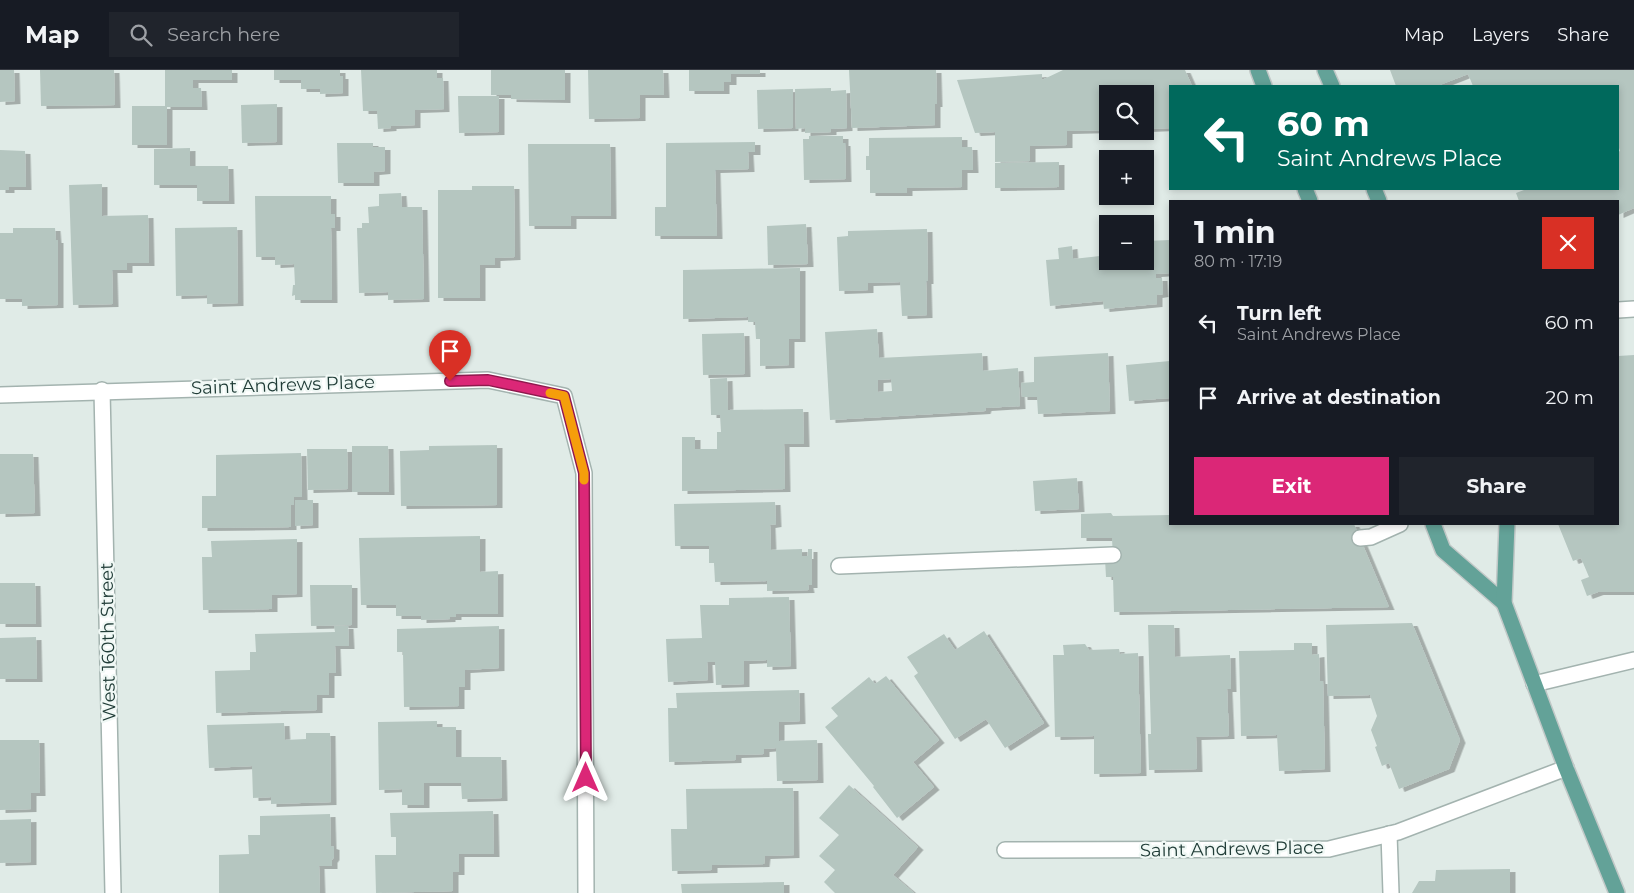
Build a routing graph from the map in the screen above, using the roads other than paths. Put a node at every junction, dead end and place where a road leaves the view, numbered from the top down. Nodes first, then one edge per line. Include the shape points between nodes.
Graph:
1 (1258, 70) edge
2 (1325, 70) edge
3 (1264, 85) edge
4 (1332, 85) edge
5 (1634, 309) edge
6 (1619, 310) edge
7 (102, 390) junction
8 (0, 395) edge
9 (1398, 525) edge
10 (1433, 525) edge
11 (1507, 525) edge
12 (1360, 538) dead end
13 (1112, 555) dead end
14 (839, 566) dead end
15 (1504, 603) junction
16 (1634, 660) edge
17 (1534, 684) junction
18 (1566, 768) junction
19 (1389, 834) junction
20 (1005, 850) dead end
21 (114, 893) edge
22 (586, 893) edge
23 (1390, 893) edge
24 (1617, 893) edge

1 - 3 main road
2 - 4 main road
5 - 6 street
7 - 8 street, Saint Andrews Place
7 - 21 street, West 160th Street
7 - 22 street, Saint Andrews Place via 488,380 564,396 584,473
9 - 12 street via 1371,537
10 - 15 main road via 1443,550
11 - 15 main road
13 - 14 street
15 - 17 main road
16 - 17 street
17 - 18 main road
18 - 19 street, Saint Andrews Place
18 - 24 main road
19 - 20 street, Saint Andrews Place via 1329,849
19 - 23 street

